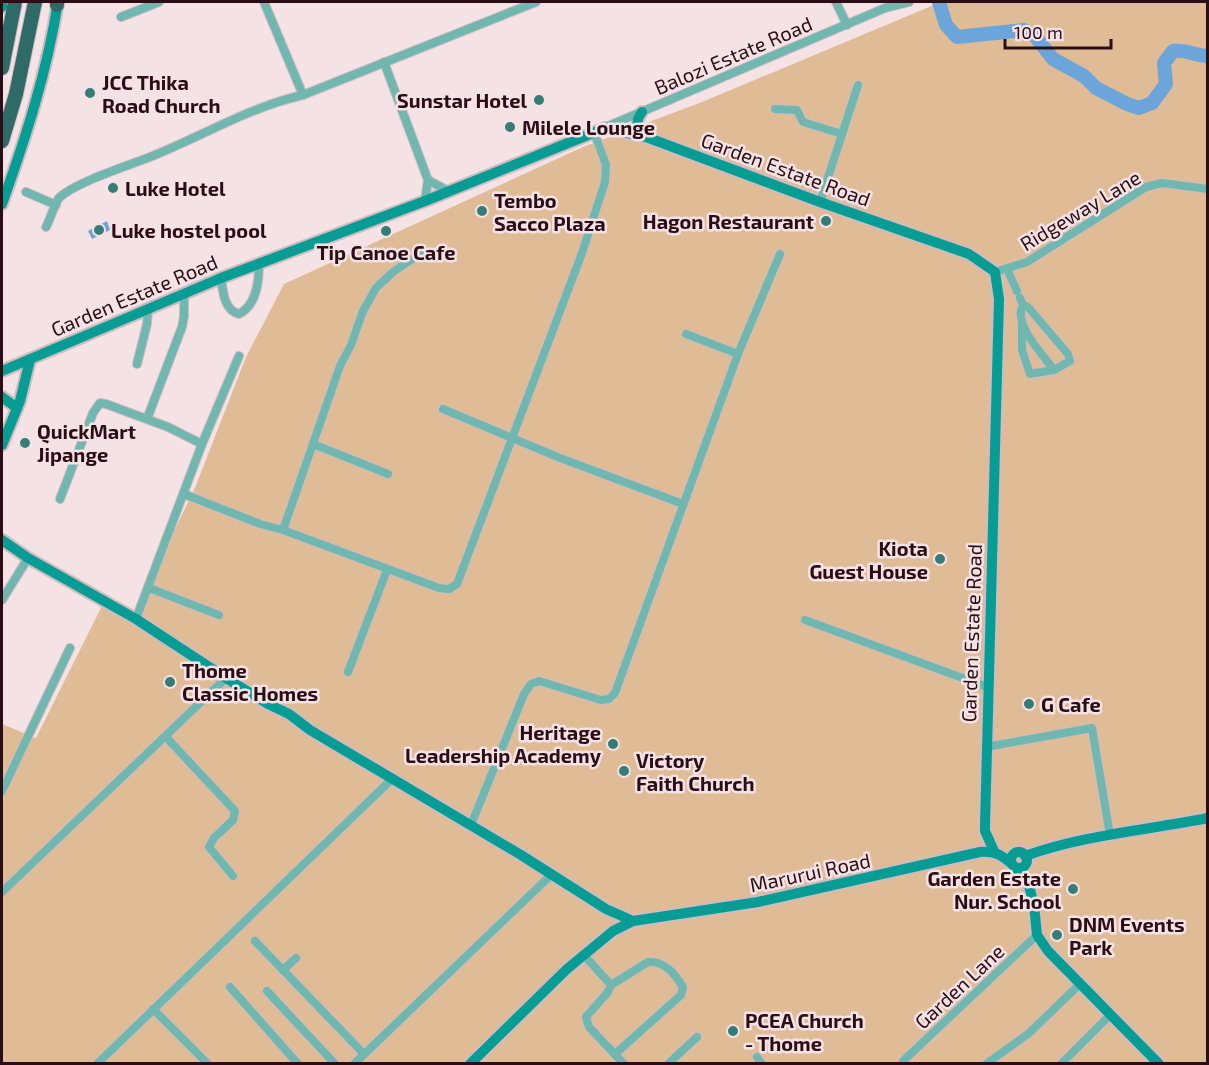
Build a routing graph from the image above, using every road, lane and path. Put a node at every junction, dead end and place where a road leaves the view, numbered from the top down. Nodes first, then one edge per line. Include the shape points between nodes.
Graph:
1 (2, 2) edge
2 (15, 2) edge
3 (35, 2) edge
4 (159, 2) edge
5 (264, 2) edge
6 (536, 2) edge
7 (836, 2) edge
8 (909, 2) edge
9 (57, 3) edge
10 (2, 7) edge
11 (121, 17) dead end
12 (847, 25) junction
13 (384, 62) junction
14 (2, 68) edge
15 (858, 85) dead end
16 (303, 95) junction
17 (775, 109) dead end
18 (642, 112) junction
19 (599, 130) junction
20 (842, 134) junction
21 (646, 137) junction
22 (2, 141) edge
23 (428, 180) junction
24 (1208, 189) edge
25 (448, 191) junction
26 (26, 192) dead end
27 (425, 201) junction
28 (820, 202) junction
29 (2, 204) edge
30 (56, 205) junction
31 (46, 227) dead end
32 (421, 253) dead end
33 (780, 254) dead end
34 (259, 264) junction
35 (1007, 269) junction
36 (994, 272) junction
37 (221, 278) junction
38 (184, 294) junction
39 (1020, 298) junction
40 (148, 309) junction
41 (1022, 326) junction
42 (686, 333) dead end
43 (738, 354) junction
44 (239, 356) dead end
45 (30, 360) junction
46 (137, 364) dead end
47 (1054, 370) junction
48 (2, 371) edge
49 (2, 397) edge
50 (17, 408) junction
51 (443, 409) dead end
52 (147, 418) junction
53 (513, 438) junction
54 (202, 444) junction
55 (313, 444) junction
56 (2, 445) edge
57 (388, 474) dead end
58 (184, 494) junction
59 (60, 500) dead end
60 (683, 504) junction
61 (283, 530) junction
62 (2, 540) edge
63 (28, 558) junction
64 (387, 570) junction
65 (149, 588) junction
66 (2, 600) edge
67 (219, 615) dead end
68 (136, 619) junction
69 (806, 620) dead end
70 (70, 648) dead end
71 (348, 672) dead end
72 (226, 678) junction
73 (987, 687) junction
74 (166, 737) junction
75 (986, 747) junction
76 (393, 778) junction
77 (2, 792) edge
78 (1208, 818) edge
79 (471, 825) junction
80 (985, 831) junction
81 (1110, 835) junction
82 (980, 852) junction
83 (997, 852) junction
84 (1019, 860) junction
85 (552, 874) junction
86 (233, 876) dead end
87 (2, 892) edge
88 (606, 909) junction
89 (633, 921) junction
90 (613, 931) junction
91 (1037, 935) junction
92 (255, 941) dead end
93 (584, 955) junction
94 (296, 958) dead end
95 (283, 970) junction
96 (1080, 984) junction
97 (611, 985) junction
98 (230, 987) dead end
99 (267, 991) dead end
100 (153, 1009) junction
101 (1110, 1015) junction
102 (698, 1037) dead end
103 (364, 1054) junction
104 (615, 1054) junction
105 (903, 1061) dead end
106 (97, 1064) edge
107 (208, 1064) edge
108 (298, 1064) edge
109 (335, 1064) edge
110 (354, 1064) edge
111 (470, 1064) edge
112 (624, 1064) edge
113 (668, 1064) edge
114 (986, 1064) edge
115 (1061, 1064) edge
116 (1159, 1064) edge

1 - 10 street
2 - 14 highway
3 - 22 highway
4 - 11 street
5 - 16 street
6 - 13 street
7 - 12 street
8 - 12 street, Balozi Estate Road
9 - 29 street via 42,85
12 - 18 street, Balozi Estate Road
13 - 16 street
13 - 23 street
15 - 20 street
16 - 30 street via 222,123 96,178 59,198
17 - 20 street via 797,110 803,122
18 - 19 street, Balozi Estate Road
18 - 21 street via 637,120
19 - 21 street, Garden Estate Road
19 - 25 street, Garden Estate Road
19 - 53 street via 605,182
20 - 28 street
21 - 28 street, Garden Estate Road
23 - 25 street
23 - 27 street
24 - 35 street, Ridgeway Lane via 1162,183 1146,187 1027,262
25 - 27 street, Garden Estate Road
26 - 30 street
27 - 34 street, Garden Estate Road
28 - 36 street, Garden Estate Road via 969,254
30 - 31 street
32 - 55 street via 382,282 371,296 340,366
33 - 43 street
34 - 37 street, Garden Estate Road
34 - 37 street via 259,284 246,309 239,314 227,305
35 - 36 street, Ridgeway Lane
35 - 39 street, Ridgeway Lane
36 - 73 street, Garden Estate Road via 1000,315
37 - 38 street, Garden Estate Road
38 - 40 street, Garden Estate Road
38 - 52 street via 182,327
39 - 41 street, Ridgeway Lane
39 - 47 street, Ridgeway Lane via 1068,354 1070,361
40 - 45 street, Garden Estate Road
40 - 46 street
41 - 47 street
41 - 47 street, Ridgeway Lane via 1022,350 1030,374
42 - 43 street
43 - 60 street
44 - 54 street
45 - 48 street, Garden Estate Road
45 - 50 street
49 - 50 street
50 - 56 street
51 - 53 street
52 - 54 street
52 - 59 street via 100,403
53 - 60 street
53 - 64 street via 457,584 444,590
54 - 58 street
55 - 57 street
55 - 61 street
58 - 61 street
58 - 65 street
60 - 79 street via 615,693 601,700 538,681 531,684
61 - 64 street
62 - 63 street
63 - 66 street
63 - 68 street
64 - 71 street
65 - 67 street
65 - 68 street
68 - 72 street
69 - 73 street
70 - 77 street
72 - 74 street
72 - 76 street
73 - 75 street, Garden Estate Road
74 - 86 street via 235,811 233,820 209,847
74 - 87 street
75 - 80 street, Garden Estate Road
75 - 81 street via 1092,728
76 - 79 street
76 - 100 street
78 - 81 street
79 - 85 street
80 - 82 street
80 - 83 street, Garden Estate Road
81 - 84 street via 1053,847
82 - 83 street, Marurui Road
82 - 89 street, Marurui Road via 758,902
83 - 84 street, Garden Estate Road
84 - 91 street, Garden Estate Road via 1034,905
85 - 88 street
85 - 103 street
88 - 89 street
88 - 90 street
89 - 90 street
90 - 93 street
91 - 96 street
91 - 105 street, Garden Lane
92 - 95 street
93 - 97 street
93 - 111 street
94 - 95 street
95 - 103 street
96 - 101 street
96 - 114 street via 1028,1034
97 - 104 street via 586,1021
97 - 104 street via 654,961 669,969 682,987 681,995
98 - 108 street
99 - 109 street
100 - 106 street
100 - 107 street
101 - 115 street
101 - 116 street
102 - 113 street
103 - 110 street
104 - 112 street

